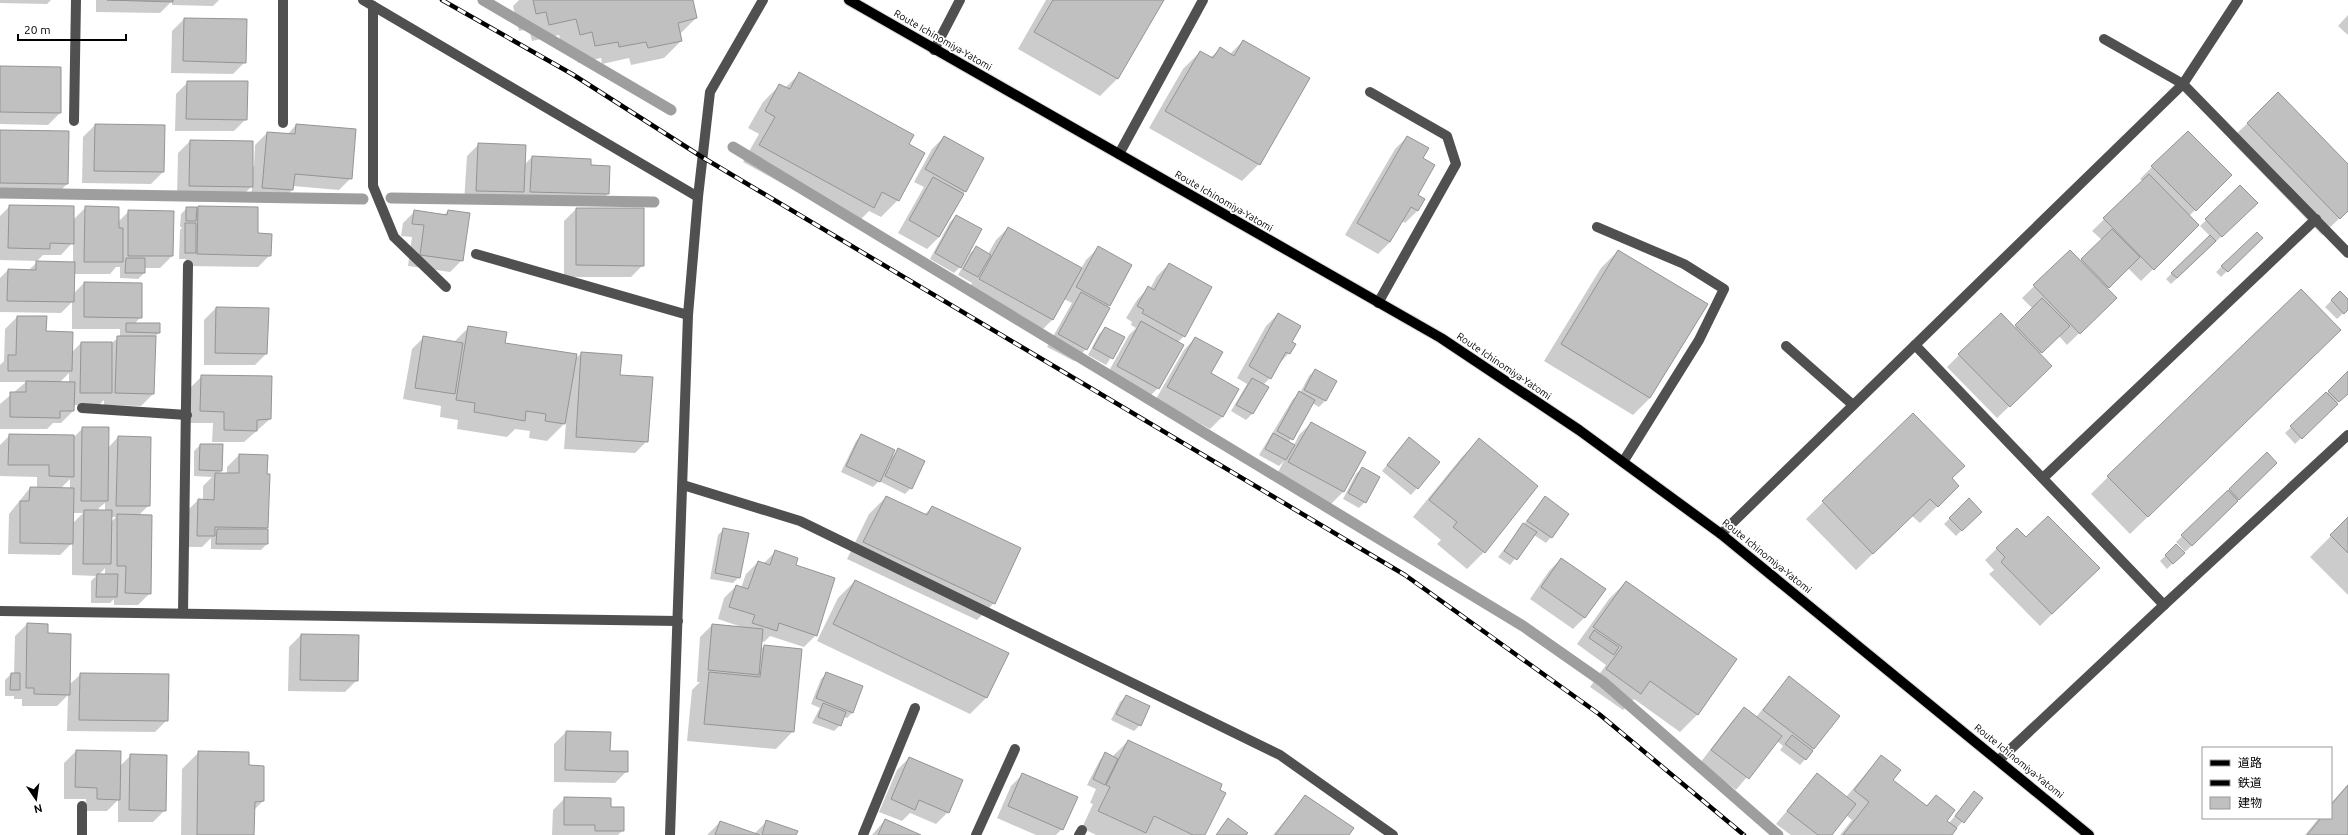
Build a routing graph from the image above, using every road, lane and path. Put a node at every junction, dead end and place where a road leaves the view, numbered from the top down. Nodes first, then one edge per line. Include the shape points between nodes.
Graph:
1 (76, 0) edge
2 (283, 0) edge
3 (363, 0) edge
4 (763, 0) edge
5 (849, 0) edge
6 (960, 0) edge
7 (1203, 0) edge
8 (2238, 0) edge
9 (373, 6) junction
10 (2104, 39) dead end
11 (934, 50) junction
12 (2183, 84) junction
13 (1370, 92) dead end
14 (74, 121) dead end
15 (283, 123) dead end
16 (1119, 154) junction
17 (698, 197) junction
18 (2316, 219) junction
19 (1597, 226) dead end
20 (2348, 253) edge
21 (476, 254) dead end
22 (188, 265) dead end
23 (446, 287) dead end
24 (1378, 303) junction
25 (688, 315) junction
26 (1915, 345) junction
27 (1786, 346) dead end
28 (1853, 405) junction
29 (82, 408) dead end
30 (187, 415) junction
31 (2348, 435) edge
32 (1623, 462) junction
33 (2043, 478) junction
34 (682, 485) junction
35 (1721, 534) junction
36 (2164, 605) junction
37 (0, 611) edge
38 (183, 613) junction
39 (678, 621) junction
40 (915, 708) dead end
41 (1014, 749) dead end
42 (1999, 760) junction
43 (82, 806) dead end
44 (82, 835) edge
45 (670, 835) edge
46 (863, 835) edge
47 (976, 835) edge
48 (1393, 835) edge
49 (2090, 835) edge

1 - 14 street
2 - 15 street
3 - 9 street
4 - 17 street via 710,92
5 - 11 main road, Route Ichinomiya-Yatomi
6 - 11 street
7 - 16 street
8 - 12 street
9 - 17 street
9 - 23 street via 373,186 394,237
10 - 12 street
11 - 16 main road, Route Ichinomiya-Yatomi
12 - 18 street
12 - 26 street
13 - 24 street via 1447,136 1456,164
16 - 24 main road, Route Ichinomiya-Yatomi
17 - 25 street
18 - 20 street
18 - 33 street
19 - 32 street via 1684,264 1724,289 1699,340
21 - 25 street
22 - 30 street
24 - 32 main road, Route Ichinomiya-Yatomi via 1441,338
25 - 34 street
26 - 28 street
26 - 33 street
27 - 28 street
28 - 35 street
29 - 30 street
30 - 38 street
31 - 36 street
32 - 35 main road, Route Ichinomiya-Yatomi
33 - 36 street
34 - 39 street
34 - 48 street via 800,521 1280,755
35 - 42 main road, Route Ichinomiya-Yatomi
36 - 42 street
37 - 38 street
38 - 39 street
39 - 45 street
40 - 46 street
41 - 47 street
42 - 49 main road, Route Ichinomiya-Yatomi
43 - 44 street

